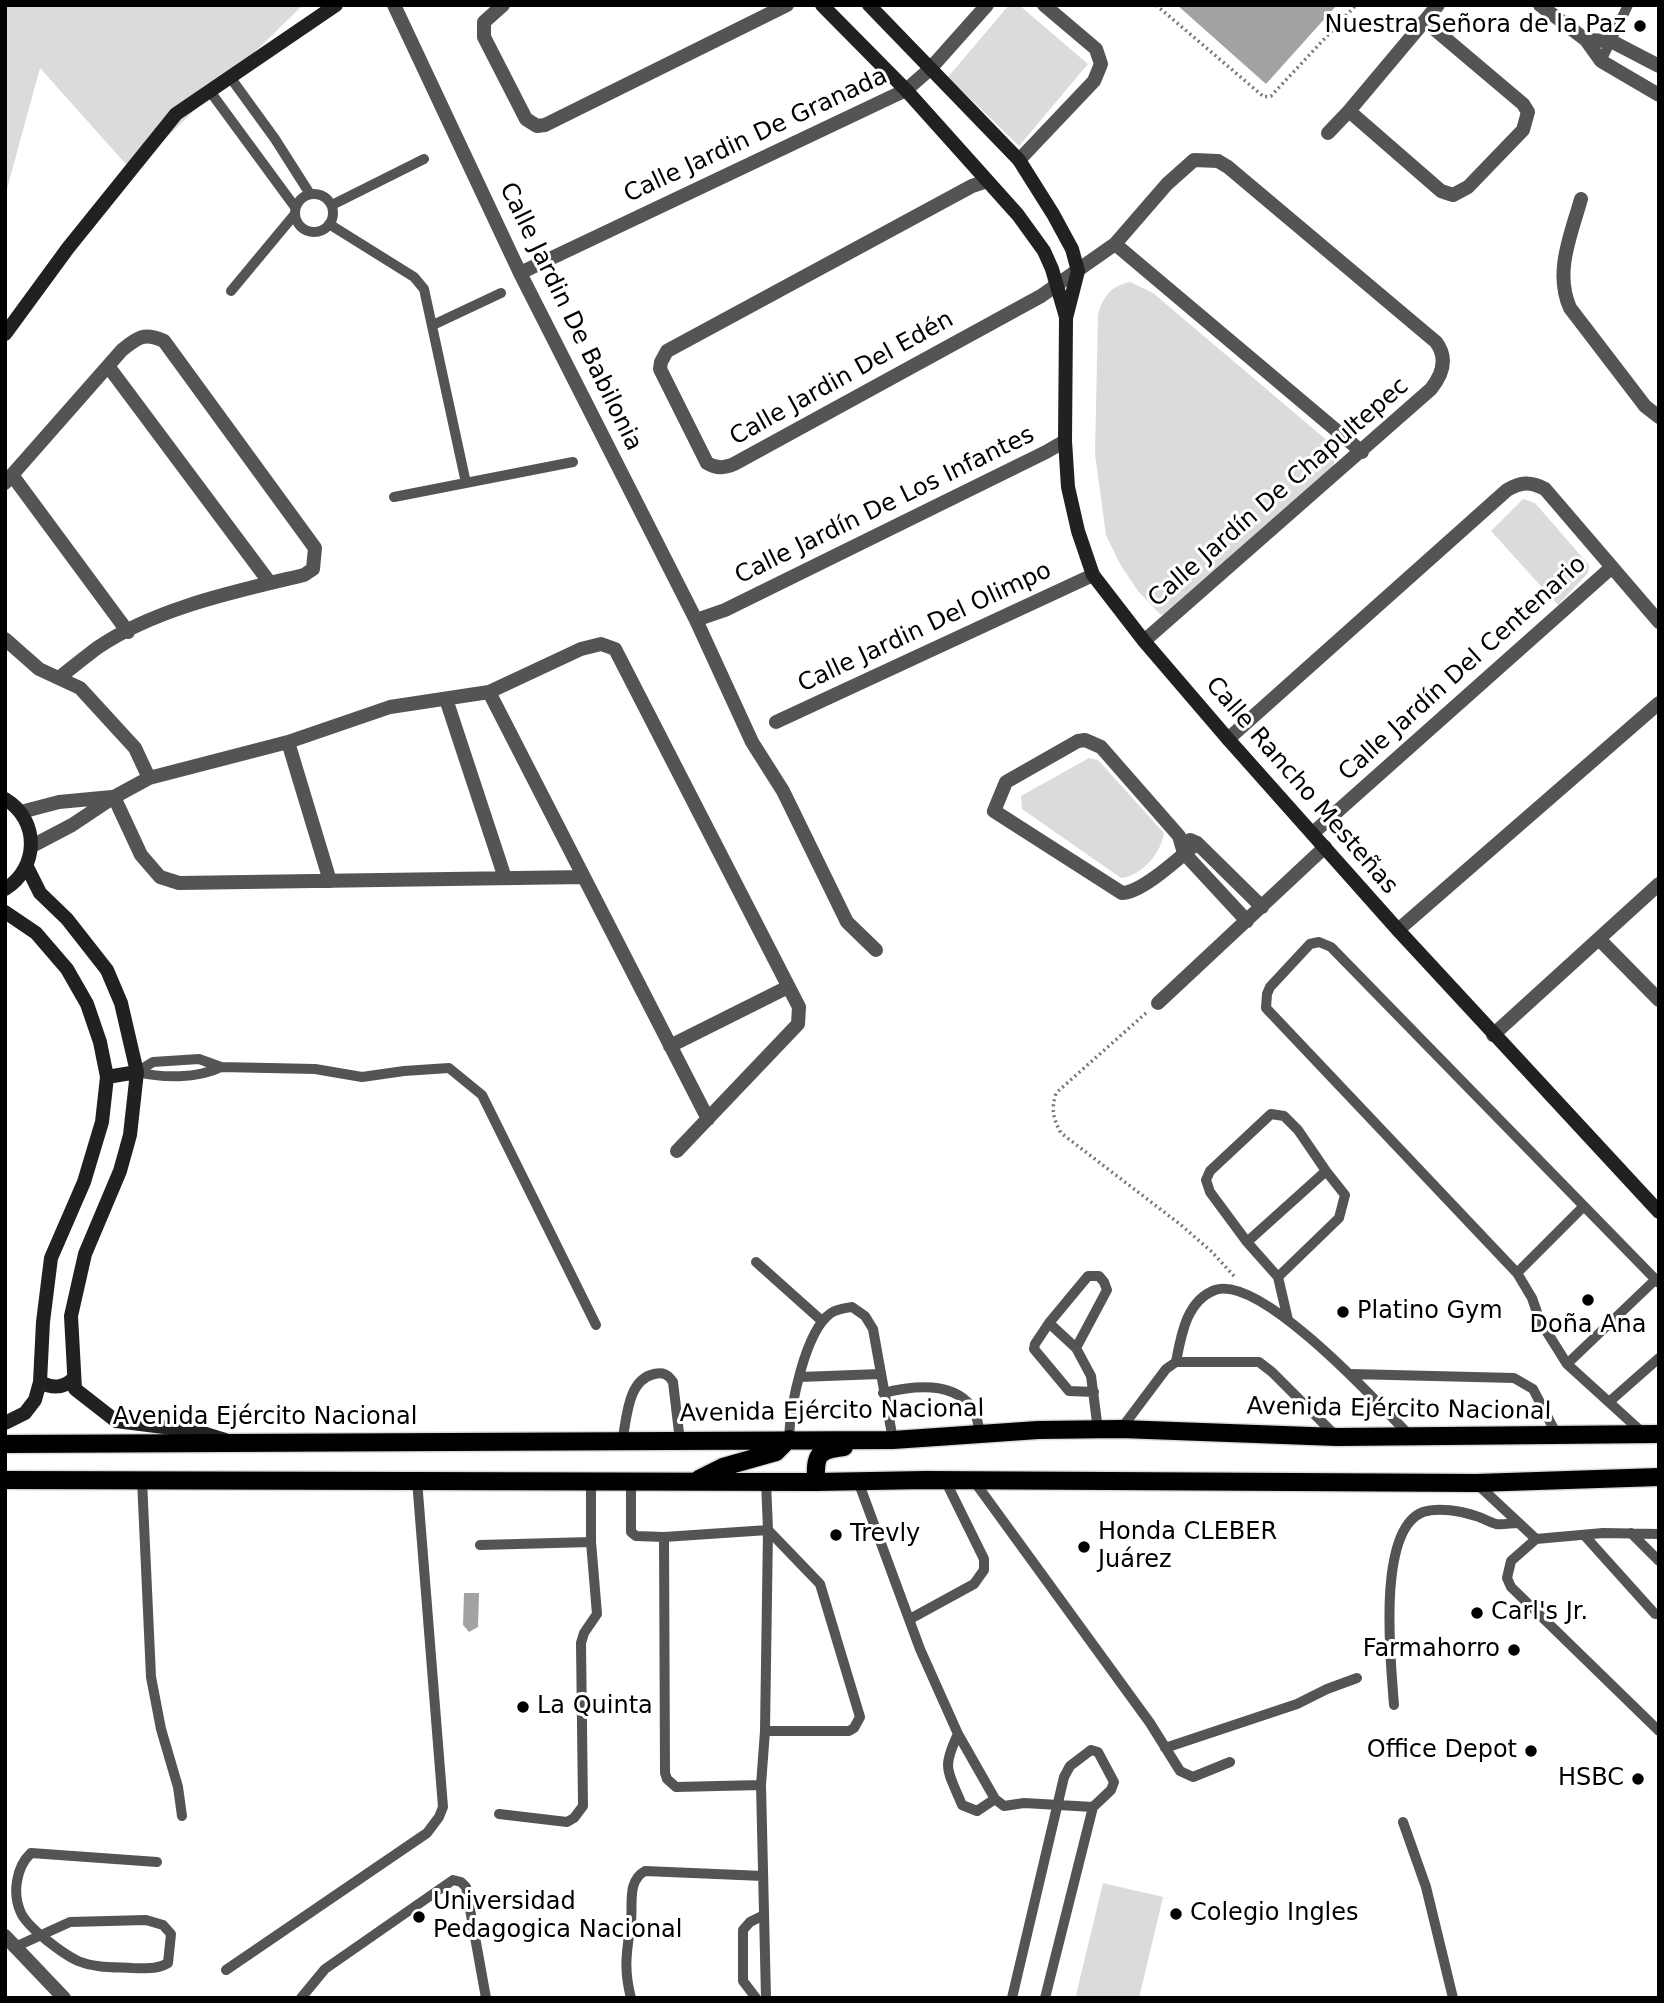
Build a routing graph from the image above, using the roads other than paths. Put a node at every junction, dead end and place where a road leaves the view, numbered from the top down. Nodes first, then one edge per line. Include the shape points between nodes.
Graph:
1 (336, 5) edge
2 (394, 5) edge
3 (503, 5) edge
4 (787, 5) edge
5 (822, 5) edge
6 (869, 5) edge
7 (987, 5) edge
8 (1044, 5) edge
9 (1438, 5) edge
10 (1540, 5) edge
11 (1628, 5) edge
12 (1426, 22) junction
13 (1586, 40) junction
14 (1611, 41) junction
15 (1601, 61) junction
16 (1659, 66) edge
17 (930, 69) junction
18 (230, 77) junction
19 (209, 90) junction
20 (906, 90) junction
21 (1659, 95) edge
22 (1349, 111) junction
23 (1328, 133) dead end
24 (275, 139) junction
25 (256, 153) junction
26 (424, 159) dead end
27 (1020, 160) junction
28 (987, 181) junction
29 (310, 194) junction
30 (1581, 200) dead end
31 (332, 205) junction
32 (295, 211) junction
33 (329, 224) junction
34 (1115, 244) junction
35 (1078, 271) junction
36 (520, 273) junction
37 (1056, 286) junction
38 (231, 291) dead end
39 (501, 293) dead end
40 (1066, 318) junction
41 (433, 325) junction
42 (5, 334) edge
43 (108, 366) junction
44 (1659, 417) edge
45 (1065, 441) junction
46 (1362, 452) junction
47 (573, 462) dead end
48 (8, 479) edge
49 (466, 483) junction
50 (394, 497) dead end
51 (1612, 567) junction
52 (1093, 575) junction
53 (271, 583) junction
54 (696, 620) junction
55 (1659, 622) edge
56 (128, 632) junction
57 (5, 639) edge
58 (1144, 641) junction
59 (59, 678) junction
60 (489, 692) junction
61 (446, 699) junction
62 (1659, 703) edge
63 (776, 722) dead end
64 (1228, 739) junction
65 (288, 742) junction
66 (149, 778) junction
67 (114, 797) junction
68 (5, 799) edge
69 (21, 812) junction
70 (1313, 833) junction
71 (1179, 836) junction
72 (1197, 843) junction
73 (32, 845) junction
74 (1325, 847) junction
75 (1185, 853) junction
76 (27, 867) junction
77 (584, 877) junction
78 (505, 878) junction
79 (330, 881) junction
80 (1659, 884) edge
81 (5, 889) edge
82 (1262, 907) junction
83 (5, 912) edge
84 (1247, 921) junction
85 (1398, 930) junction
86 (1599, 939) junction
87 (876, 950) dead end
88 (788, 987) junction
89 (1659, 1000) edge
90 (1158, 1003) road end
91 (1493, 1035) junction
92 (670, 1046) junction
93 (137, 1072) junction
94 (107, 1077) junction
95 (708, 1119) junction
96 (677, 1151) dead end
97 (1326, 1171) junction
98 (1583, 1207) junction
99 (1659, 1212) edge
100 (1247, 1242) junction
101 (756, 1262) dead end
102 (1517, 1273) junction
103 (1278, 1277) junction
104 (1657, 1282) edge
105 (1288, 1320) junction
106 (822, 1321) junction
107 (1049, 1323) junction
108 (596, 1325) dead end
109 (1076, 1348) junction
110 (1659, 1358) edge
111 (1176, 1362) junction
112 (1567, 1364) junction
113 (880, 1374) junction
114 (1351, 1374) junction
115 (800, 1377) junction
116 (74, 1378) junction
117 (40, 1382) junction
118 (1094, 1392) junction
119 (883, 1393) junction
120 (1609, 1402) junction
121 (5, 1423) edge
122 (1121, 1429) junction
123 (1098, 1430) junction
124 (980, 1433) junction
125 (1652, 1434) edge
126 (1337, 1437) junction
127 (1411, 1437) junction
128 (1558, 1437) junction
129 (789, 1439) junction
130 (893, 1440) junction
131 (680, 1441) junction
132 (233, 1442) junction
133 (622, 1442) junction
134 (5, 1444) edge
135 (1659, 1477) edge
136 (5, 1480) edge
137 (142, 1480) junction
138 (417, 1480) junction
139 (591, 1480) junction
140 (631, 1480) junction
141 (696, 1480) junction
142 (766, 1480) junction
143 (945, 1480) junction
144 (974, 1481) junction
145 (816, 1482) junction
146 (858, 1482) junction
147 (1476, 1483) junction
148 (1518, 1523) junction
149 (768, 1530) junction
150 (1631, 1533) junction
151 (1659, 1534) edge
152 (1584, 1535) junction
153 (664, 1536) junction
154 (1536, 1539) junction
155 (591, 1542) junction
156 (480, 1545) dead end
157 (1659, 1561) edge
158 (1659, 1614) edge
159 (910, 1619) junction
160 (1357, 1678) dead end
161 (1394, 1705) dead end
162 (765, 1731) junction
163 (1659, 1731) edge
164 (958, 1734) junction
165 (1165, 1748) junction
166 (1230, 1762) dead end
167 (761, 1785) junction
168 (995, 1799) junction
169 (1059, 1804) junction
170 (1093, 1807) junction
171 (499, 1814) dead end
172 (182, 1816) dead end
173 (1403, 1822) dead end
174 (157, 1862) dead end
175 (763, 1876) junction
176 (764, 1915) junction
177 (41, 1936) junction
178 (10, 1942) edge
179 (226, 1970) dead end
180 (64, 1998) edge
181 (301, 1998) edge
182 (486, 1998) edge
183 (631, 1998) edge
184 (756, 1998) edge
185 (766, 1998) edge
186 (1012, 1998) edge
187 (1045, 1998) edge
188 (1453, 1998) edge

1 - 18 street
2 - 36 street, Calle Jardin De Babilonia
3 - 4 street via 484,22 484,37 526,119 537,126
5 - 20 street, Calle Rancho Mesteñas
6 - 17 street
7 - 17 street, Calle Jardin De Granada
8 - 27 street via 1096,49 1101,64 1094,81
9 - 12 street
10 - 13 street
11 - 14 lane
12 - 22 street
12 - 22 street via 1523,104 1528,112 1523,130 1468,187 1453,195 1441,191
13 - 14 street
13 - 15 street
14 - 15 lane
14 - 16 street
15 - 21 street
17 - 20 street, Calle Jardin De Granada
17 - 27 street
18 - 19 street
18 - 24 lane
19 - 25 lane
19 - 42 street via 176,114
20 - 28 street, Calle Rancho Mesteñas
20 - 36 street, Calle Jardin De Granada
22 - 23 street
24 - 25 lane
24 - 29 lane
25 - 32 lane
26 - 31 lane
27 - 35 street via 1072,249
28 - 37 street, Calle Rancho Mesteñas via 1044,251
28 - 37 street, Calle Jardin Del Edén via 667,351 660,369 703,456 713,467 734,464
29 - 31 lane via 323,195
29 - 32 lane via 301,198
30 - 44 street via 1564,263 1565,296 1644,406
31 - 33 lane
32 - 33 lane via 300,226 312,232
32 - 38 lane
33 - 41 lane via 419,283
34 - 35 street, Calle Jardín De Chapultepec
34 - 46 street
34 - 46 street, Calle Jardín De Chapultepec via 1194,160 1218,161 1436,342 1443,361 1438,380
35 - 37 street, Calle Jardín De Chapultepec
35 - 40 street, Calle Rancho Mesteñas
36 - 54 street, Calle Jardin De Babilonia
37 - 40 street, Calle Rancho Mesteñas
39 - 41 lane
40 - 45 street, Calle Rancho Mesteñas
41 - 49 lane
43 - 48 street
43 - 53 street
43 - 53 street via 137,338 152,335 164,341 315,548 313,569
45 - 52 street, Calle Rancho Mesteñas via 1068,486
45 - 54 street, Calle Jardín De Los Infantes via 725,610
46 - 58 street, Calle Jardín De Chapultepec
47 - 49 lane
48 - 56 street
49 - 50 lane
51 - 55 street
51 - 64 street via 1545,489 1526,482 1507,489
51 - 70 street, Calle Jardín Del Centenario
52 - 58 street, Calle Rancho Mesteñas
52 - 63 street, Calle Jardin Del Olimpo
53 - 56 street via 210,597
54 - 87 street, Calle Jardin De Babilonia via 752,742 783,790 847,922
56 - 59 street via 99,647
57 - 59 street via 39,669
58 - 64 street, Calle Rancho Mesteñas
59 - 66 street via 80,688 102,711 135,748
60 - 61 street
60 - 77 street
60 - 88 street via 581,649 601,644 615,649
61 - 65 street via 390,707
61 - 78 street
62 - 85 street
64 - 70 street, Calle Rancho Mesteñas
65 - 66 street
65 - 79 street
66 - 67 street
67 - 69 street via 59,802
67 - 73 street
67 - 79 street via 141,855 160,877 180,883
68 - 69 street
69 - 73 street
70 - 74 street, Calle Rancho Mesteñas
71 - 72 street
71 - 75 street
71 - 75 street via 1101,747 1085,740 1006,782 994,811 1122,892 1134,891
72 - 75 street
72 - 82 street
73 - 76 street
74 - 82 street
74 - 85 street, Calle Rancho Mesteñas
75 - 84 street
76 - 81 street
76 - 93 street via 40,893 107,970 121,1003
77 - 78 street
77 - 92 street
78 - 79 street
80 - 86 street
82 - 84 street
83 - 94 street via 36,933 68,969 87,1004
84 - 90 street
85 - 91 street, Calle Rancho Mesteñas
86 - 89 street
86 - 91 street
88 - 92 street
88 - 95 street via 799,1007 798,1024
91 - 99 street, Calle Rancho Mesteñas
92 - 95 street
93 - 94 street
93 - 108 lane via 153,1076 208,1074 221,1068 315,1069 362,1077 449,1068 482,1095
93 - 116 street via 130,1135 85,1254 71,1316
94 - 117 street via 102,1122 84,1182 51,1258
95 - 96 street
97 - 100 lane
97 - 100 lane via 1298,1130 1284,1116 1271,1114 1206,1180
97 - 103 lane via 1345,1195 1339,1218
98 - 102 lane
98 - 102 lane via 1331,947 1310,944 1270,987 1266,1009
98 - 104 lane
100 - 103 lane
101 - 106 lane
102 - 112 lane
103 - 105 lane
104 - 112 lane
105 - 111 lane via 1241,1292 1216,1290 1196,1303 1182,1330
105 - 114 lane
106 - 113 lane via 834,1311 852,1307 864,1316 873,1329
106 - 115 lane via 814,1331
107 - 109 lane
107 - 109 lane via 1088,1276 1100,1276 1107,1290
107 - 118 lane via 1034,1349 1069,1391
109 - 118 lane
110 - 120 lane
111 - 122 lane via 1166,1368
111 - 126 lane via 1259,1362
112 - 120 lane
113 - 115 lane
113 - 119 lane
114 - 127 lane
114 - 128 lane via 1514,1378 1532,1389
115 - 129 lane via 789,1415
116 - 117 street via 55,1387
116 - 132 street via 75,1388 116,1421 196,1431
117 - 121 street via 25,1413
118 - 123 lane
119 - 124 lane via 933,1387 959,1394 974,1409
119 - 130 lane
120 - 125 lane
122 - 123 main road, Avenida Ejército Nacional
122 - 126 main road, Avenida Ejército Nacional
123 - 124 main road, Avenida Ejército Nacional
124 - 130 main road, Avenida Ejército Nacional
125 - 128 main road, Avenida Ejército Nacional
126 - 127 main road, Avenida Ejército Nacional
127 - 128 main road, Avenida Ejército Nacional
129 - 130 main road, Avenida Ejército Nacional
129 - 131 main road, Avenida Ejército Nacional
129 - 141 main road via 776,1452 723,1466
130 - 145 main road via 827,1449 815,1463
131 - 133 main road, Avenida Ejército Nacional
131 - 133 lane via 673,1382 661,1373 644,1376 635,1387
132 - 133 main road, Avenida Ejército Nacional
132 - 134 main road, Avenida Ejército Nacional
135 - 147 main road
136 - 137 main road
137 - 138 main road
137 - 172 lane via 151,1677
138 - 139 main road
138 - 179 lane via 443,1807 427,1833
139 - 140 main road
139 - 155 lane
140 - 141 main road
140 - 153 lane via 631,1532
141 - 142 main road
142 - 145 main road
142 - 149 lane
143 - 144 main road
143 - 146 main road
143 - 159 lane via 984,1559 984,1570 974,1584
144 - 147 main road
144 - 165 lane
145 - 146 main road
146 - 159 lane
147 - 148 lane
148 - 154 lane
148 - 161 lane via 1494,1523 1446,1510 1423,1512 1401,1534 1395,1549 1388,1625
149 - 153 lane
149 - 162 lane
149 - 162 lane via 820,1584 860,1717 849,1731
150 - 151 lane
150 - 152 lane
150 - 157 lane
152 - 154 lane
152 - 158 lane
153 - 167 lane via 667,1779 676,1787
154 - 163 lane via 1511,1561 1507,1578 1511,1587
155 - 156 lane
155 - 171 lane via 597,1614 581,1643 583,1806 567,1822
159 - 164 lane
160 - 165 lane via 1297,1704
162 - 167 lane
164 - 168 lane
164 - 168 lane via 947,1757 947,1770 962,1805 977,1811
165 - 166 lane via 1188,1776
167 - 175 lane
168 - 169 lane via 1004,1806
169 - 170 lane
169 - 170 lane via 1066,1771 1095,1750 1114,1782
169 - 186 lane
170 - 187 lane
173 - 188 lane via 1426,1888
174 - 177 lane via 31,1853 22,1861 15,1888 21,1914
175 - 176 lane
175 - 183 lane via 639,1874 633,1884 625,1958
176 - 184 lane via 743,1930 743,1981
176 - 185 lane
177 - 177 lane via 70,1922 146,1920 163,1925 171,1934 168,1963 160,1968 105,1967 78,1961
177 - 178 lane
178 - 180 street
181 - 182 lane via 325,1969 453,1880 466,1886

